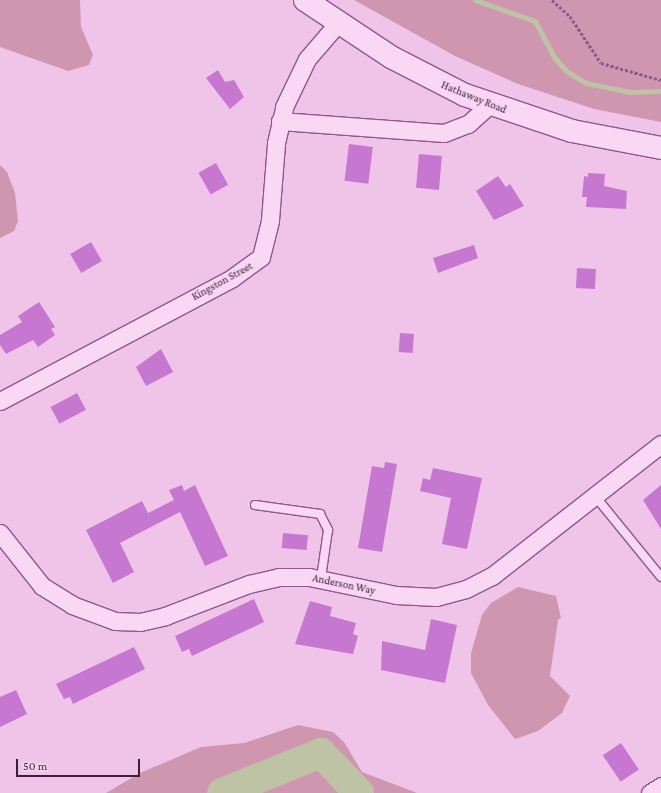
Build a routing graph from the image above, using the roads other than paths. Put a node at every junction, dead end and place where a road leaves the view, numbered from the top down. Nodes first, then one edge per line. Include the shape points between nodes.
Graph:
1 (305, 0) edge
2 (338, 23) junction
3 (489, 105) junction
4 (280, 121) junction
5 (661, 148) edge
6 (0, 401) edge
7 (661, 444) edge
8 (595, 496) junction
9 (255, 505) dead end
10 (0, 533) edge
11 (661, 577) edge
12 (321, 578) junction
13 (661, 786) edge
14 (650, 793) edge

1 - 2 main road, Hathaway Road
2 - 3 main road, Hathaway Road via 418,72
2 - 4 street, Kingston Street via 307,59
3 - 4 street via 468,124 444,133
3 - 5 main road, Hathaway Road via 572,131
4 - 6 street, Kingston Street via 270,220 264,250 256,262
7 - 8 street, Anderson Way
8 - 11 lane
8 - 12 street, Anderson Way via 492,576 451,594 423,598 396,595
9 - 12 lane via 320,514 328,530
10 - 12 street, Anderson Way via 29,573 57,596 101,617 128,622 177,612 264,579
13 - 14 street

